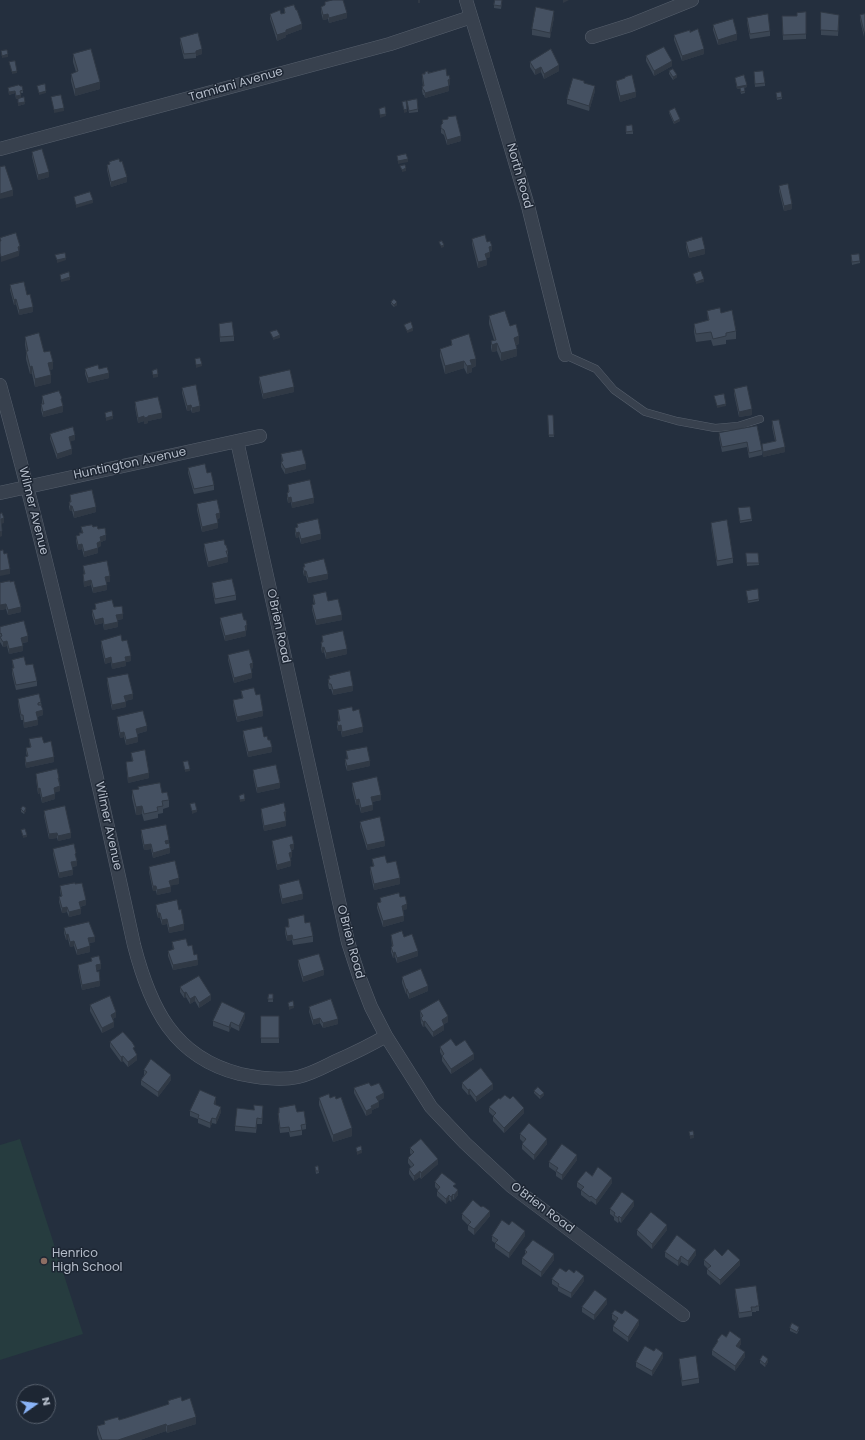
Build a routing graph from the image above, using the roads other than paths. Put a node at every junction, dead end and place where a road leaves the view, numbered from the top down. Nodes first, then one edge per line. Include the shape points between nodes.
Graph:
1 (466, 0) edge
2 (692, 0) edge
3 (471, 17) junction
4 (592, 37) dead end
5 (0, 149) edge
6 (565, 355) joint
7 (0, 385) edge
8 (760, 419) dead end
9 (260, 436) dead end
10 (238, 441) junction
11 (28, 487) junction
12 (0, 493) edge
13 (386, 1036) junction
14 (683, 1315) dead end

1 - 3 street, North Road
2 - 4 street
3 - 5 street, Tamiani Avenue via 390,44
3 - 6 street, North Road via 528,206
6 - 8 lane via 596,369 614,390 646,412 715,428 738,426
7 - 11 street, Wilmer Avenue
9 - 10 street, Huntington Avenue
10 - 11 street, Huntington Avenue
10 - 13 street, O'Brien Road via 348,942 358,976
11 - 12 street, Huntington Avenue
11 - 13 street, Wilmer Avenue via 134,945 141,972 159,1015 172,1032 201,1058 233,1072 266,1078 309,1074
13 - 14 street, O'Brien Road via 431,1107 511,1186

